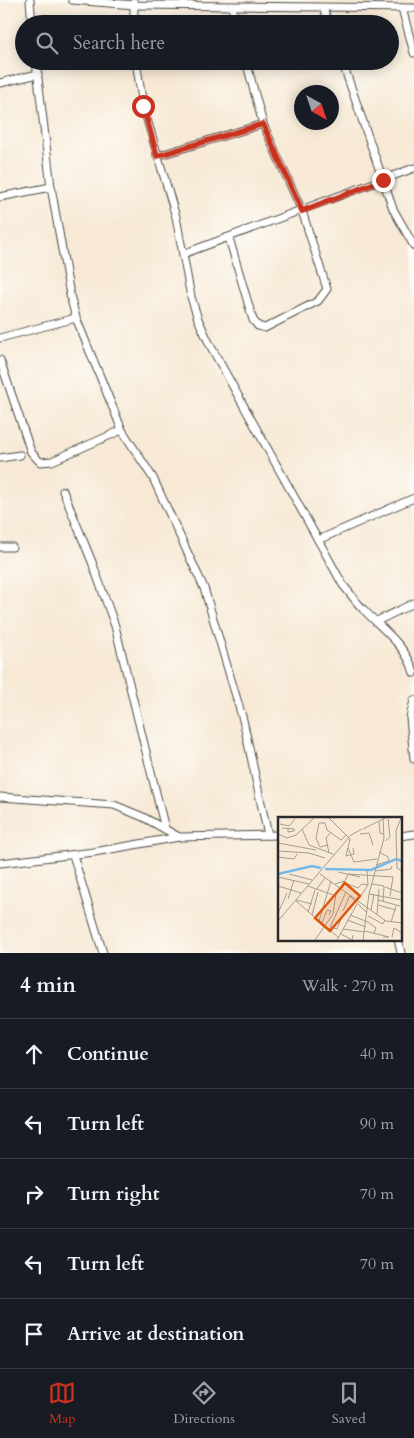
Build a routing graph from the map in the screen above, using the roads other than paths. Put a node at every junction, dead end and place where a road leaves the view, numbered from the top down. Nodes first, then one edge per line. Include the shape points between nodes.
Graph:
1 (30, 0) edge
2 (72, 0) edge
3 (134, 2) edge
4 (232, 7) junction
5 (323, 8) junction
6 (402, 8) junction
7 (414, 8) edge
8 (31, 15) edge
9 (134, 15) edge
10 (234, 15) edge
11 (325, 15) edge
12 (414, 53) edge
13 (37, 70) edge
14 (137, 70) edge
15 (248, 70) edge
16 (345, 70) edge
17 (38, 74) junction
18 (0, 83) edge
19 (263, 124) junction
20 (157, 156) junction
21 (414, 168) edge
22 (383, 180) junction
23 (51, 187) junction
24 (0, 197) edge
25 (302, 211) junction
26 (229, 238) junction
27 (414, 246) edge
28 (183, 254) junction
29 (76, 318) junction
30 (0, 338) edge
31 (0, 360) edge
32 (122, 430) junction
33 (20, 455) dead end
34 (0, 458) edge
35 (63, 491) dead end
36 (414, 498) edge
37 (318, 540) junction
38 (0, 547) edge
39 (12, 547) dead end
40 (414, 603) edge
41 (377, 621) junction
42 (414, 673) edge
43 (414, 704) edge
44 (414, 760) edge
45 (0, 797) edge
46 (165, 828) junction
47 (268, 835) junction
48 (278, 835) edge
49 (179, 837) junction
50 (73, 855) junction
51 (0, 863) edge
52 (103, 953) edge

1 - 8 street
2 - 3 street
3 - 4 street
3 - 9 street
4 - 5 street
4 - 10 street
5 - 6 street
5 - 11 street
6 - 7 street
6 - 12 street
13 - 17 street
14 - 20 street via 143,106
15 - 19 street
16 - 22 street
17 - 18 street
17 - 23 street
19 - 20 street
19 - 25 street
20 - 28 street via 176,217
21 - 22 street
22 - 25 street
22 - 27 street via 393,209
23 - 24 street
23 - 29 street
25 - 26 street
25 - 26 street via 327,289 318,302 265,328 253,320
26 - 28 street
28 - 37 street via 191,297 210,345
29 - 30 street
29 - 32 street
31 - 32 street via 31,452 40,462 52,461
32 - 47 street via 153,478 204,588 243,720
33 - 34 street
35 - 46 street via 115,626
36 - 37 street
37 - 41 street via 343,585
38 - 39 street
40 - 41 street
41 - 42 street via 401,649
43 - 44 street via 410,718
45 - 46 street via 114,805
46 - 49 street
47 - 48 street
47 - 49 street
49 - 50 street
50 - 51 street
50 - 52 street

